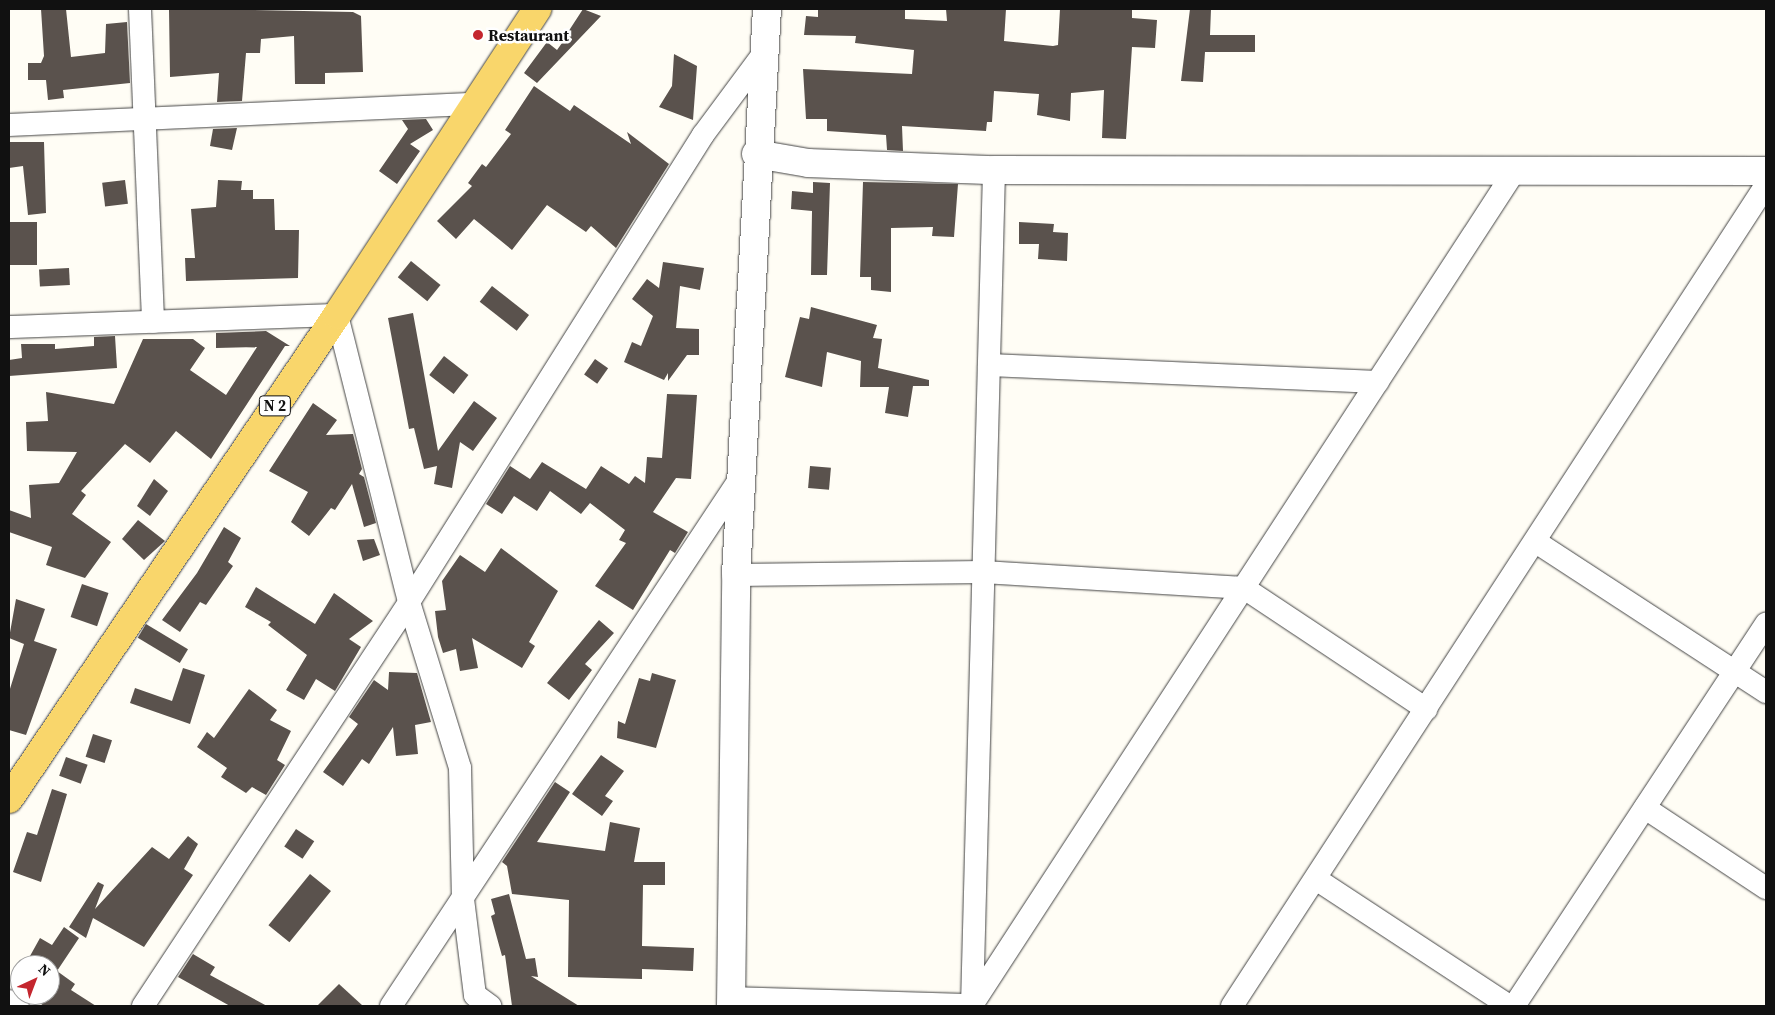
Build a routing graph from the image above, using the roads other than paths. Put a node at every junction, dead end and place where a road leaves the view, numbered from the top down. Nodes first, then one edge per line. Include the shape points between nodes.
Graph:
1 (140, 9) edge
2 (536, 9) edge
3 (767, 9) edge
4 (764, 53) junction
5 (475, 104) junction
6 (145, 118) junction
7 (9, 125) edge
8 (756, 154) junction
9 (994, 170) junction
10 (1766, 171) edge
11 (1514, 172) junction
12 (1766, 185) edge
13 (337, 315) junction
14 (153, 322) junction
15 (9, 327) edge
16 (989, 365) junction
17 (1378, 382) junction
18 (741, 477) junction
19 (1536, 542) junction
20 (983, 572) junction
21 (736, 575) junction
22 (1244, 588) junction
23 (409, 602) junction
24 (1766, 624) edge
25 (1734, 671) junction
26 (1766, 692) edge
27 (1426, 709) junction
28 (9, 799) edge
29 (1645, 808) junction
30 (1316, 878) junction
31 (1766, 888) edge
32 (463, 899) junction
33 (9, 1001) edge
34 (731, 1002) edge
35 (18, 1006) edge
36 (143, 1006) edge
37 (391, 1006) edge
38 (490, 1006) edge
39 (972, 1006) edge
40 (1232, 1006) edge
41 (1509, 1006) edge
42 (1514, 1006) edge

1 - 6 street
2 - 5 main road, N 2
3 - 4 street
4 - 8 street
4 - 23 street via 703,135
5 - 6 street
5 - 13 main road, N 2
6 - 7 street
6 - 14 street
8 - 9 street via 808,163
8 - 18 street
9 - 11 street
9 - 16 street
10 - 11 street
11 - 17 street
12 - 19 street
13 - 14 street
13 - 23 street
13 - 28 main road, N 2
14 - 15 street
16 - 17 street
16 - 20 street
17 - 22 street
18 - 21 street
18 - 32 street
19 - 25 street
19 - 27 street
20 - 21 street
20 - 22 street
20 - 39 street
21 - 34 street
22 - 27 street
22 - 39 street
23 - 32 street via 460,768
23 - 36 street
24 - 25 street
25 - 26 street
25 - 29 street
27 - 30 street
29 - 31 street
29 - 42 street
30 - 40 street
30 - 41 street
32 - 37 street
32 - 38 street via 475,995
33 - 35 street
34 - 39 street

